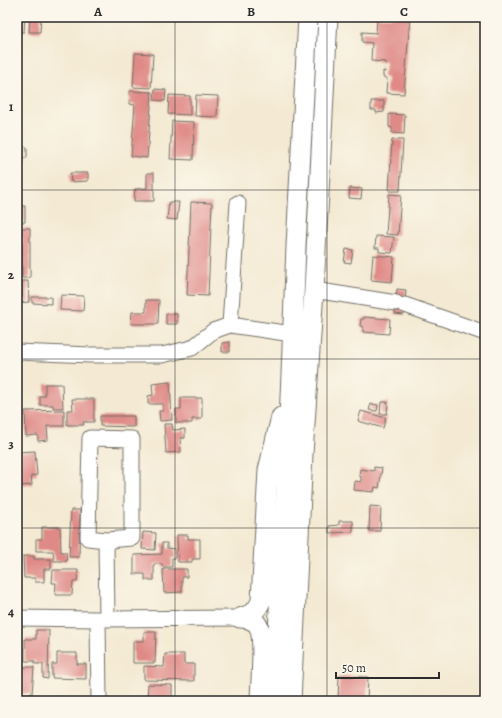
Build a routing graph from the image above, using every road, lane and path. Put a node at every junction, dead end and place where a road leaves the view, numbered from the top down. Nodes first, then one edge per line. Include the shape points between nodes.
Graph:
1 (308, 17) edge
2 (328, 17) edge
3 (238, 203) dead end
4 (314, 290) junction
5 (230, 325) junction
6 (485, 333) edge
7 (292, 334) junction
8 (17, 352) edge
9 (291, 374) junction
10 (106, 540) junction
11 (17, 618) edge
12 (240, 618) junction
13 (102, 619) junction
14 (92, 701) edge
15 (100, 701) edge
16 (260, 701) edge
17 (275, 701) edge
18 (291, 701) edge

1 - 7 main road
2 - 4 main road
3 - 5 street
4 - 6 street via 400,304
4 - 18 main road
5 - 7 street
5 - 8 street via 213,331 192,348 162,355
7 - 9 main road
9 - 12 main road via 268,470 261,601 252,614
9 - 17 main road
10 - 10 street via 88,538 90,438 132,439 132,538
10 - 13 street
11 - 13 street
12 - 13 street
12 - 16 main road via 250,619 257,624 261,632
13 - 15 street
14 - 15 street

